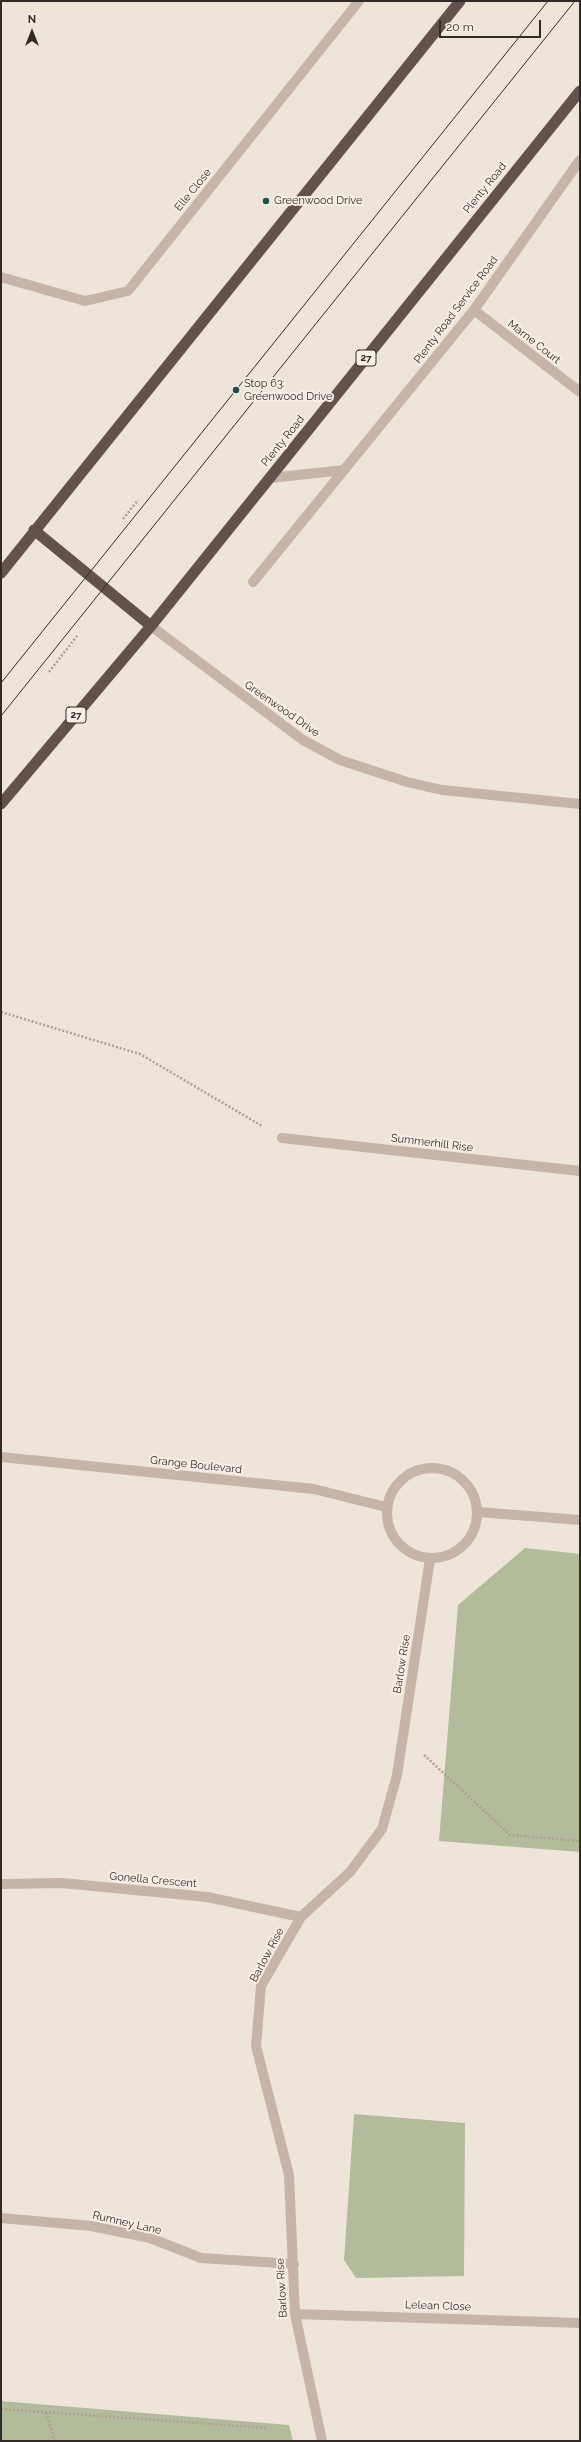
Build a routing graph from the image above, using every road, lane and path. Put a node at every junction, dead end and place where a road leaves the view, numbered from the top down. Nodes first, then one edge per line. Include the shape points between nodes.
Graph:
1 (359, 1) edge
2 (460, 1) edge
3 (580, 91) edge
4 (580, 160) edge
5 (1, 278) edge
6 (474, 310) junction
7 (580, 392) edge
8 (344, 470) junction
9 (270, 478) junction
10 (138, 500) dead end
11 (123, 519) dead end
12 (34, 530) junction
13 (1, 573) edge
14 (253, 582) dead end
15 (151, 626) junction
16 (77, 636) dead end
17 (49, 672) dead end
18 (1, 804) edge
19 (580, 804) edge
20 (1, 1012) edge
21 (282, 1138) joint
22 (580, 1172) edge
23 (1, 1457) edge
24 (386, 1507) junction
25 (478, 1512) junction
26 (580, 1520) edge
27 (430, 1559) junction
28 (403, 1731) junction
29 (580, 1841) edge
30 (1, 1884) edge
31 (301, 1917) junction
32 (1, 2218) edge
33 (294, 2264) junction
34 (295, 2314) junction
35 (580, 2323) edge
36 (1, 2409) edge
37 (46, 2413) junction
38 (268, 2428) dead end
39 (55, 2441) edge
40 (322, 2441) edge

1 - 5 street, Elle Close via 128,291 85,301
2 - 12 highway
3 - 9 highway, Plenty Road / 27
4 - 6 street, Plenty Road Service Road
6 - 7 street, Marne Court
6 - 8 street, Plenty Road Service Road
8 - 9 street
8 - 14 street, Plenty Road Service Road
9 - 15 highway, Plenty Road / 27
10 - 11 path
12 - 13 highway
12 - 15 highway
15 - 18 highway, Plenty Road / 27
15 - 19 street, Greenwood Drive via 303,740 340,760 400,780 442,790
16 - 17 path
20 - 21 path via 140,1054
21 - 22 street, Summerhill Rise
23 - 24 street, Grange Boulevard via 314,1489
24 - 25 street via 391,1493 401,1480 414,1471 435,1468 451,1472 464,1481 473,1493
24 - 27 street via 392,1535 401,1547 415,1556
25 - 26 street
25 - 27 street via 476,1528 468,1542 456,1552
27 - 28 street, Barlow Rise
28 - 29 path via 426,1757 510,1835
28 - 31 street, Barlow Rise via 396,1775 382,1829 350,1872
30 - 31 street, Gonella Crescent via 62,1883 207,1897
31 - 33 street, Barlow Rise via 261,1986 256,2046 290,2176
32 - 33 street, Rumney Lane via 91,2226 150,2238 201,2258
33 - 34 street, Barlow Rise
34 - 35 street, Lelean Close
34 - 40 street, Barlow Rise
36 - 37 path
37 - 38 path
37 - 39 path

